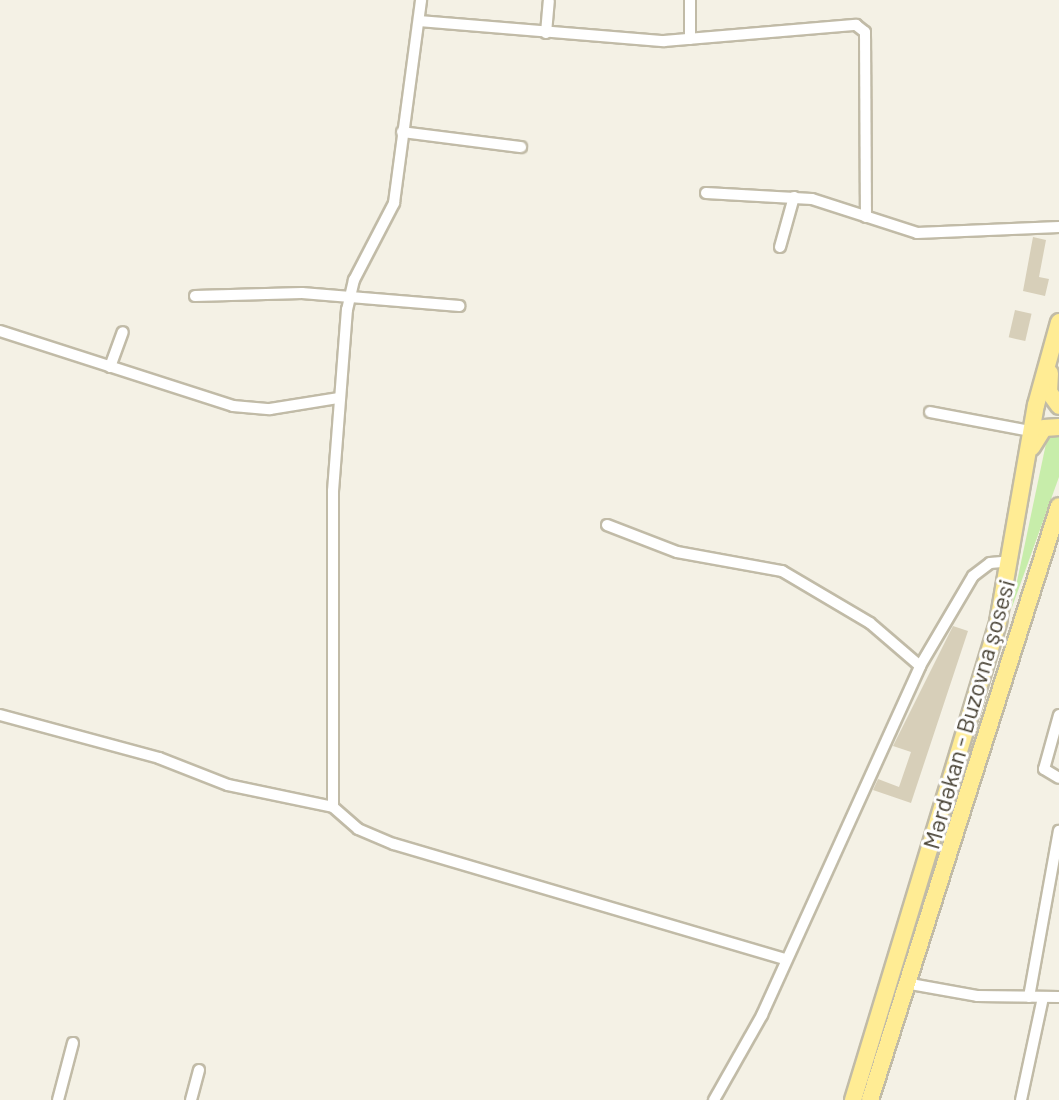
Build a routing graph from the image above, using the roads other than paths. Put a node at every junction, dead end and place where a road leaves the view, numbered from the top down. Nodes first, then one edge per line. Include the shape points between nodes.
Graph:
1 (421, 0) edge
2 (690, 0) edge
3 (549, 1) edge
4 (419, 21) junction
5 (546, 33) junction
6 (690, 39) junction
7 (402, 132) junction
8 (521, 147) dead end
9 (706, 193) dead end
10 (794, 197) junction
11 (866, 217) junction
12 (1059, 227) edge
13 (780, 247) dead end
14 (349, 295) junction
15 (195, 296) dead end
16 (459, 306) dead end
17 (1057, 329) edge
18 (0, 331) edge
19 (123, 332) dead end
20 (110, 367) junction
21 (339, 398) junction
22 (1059, 406) edge
23 (930, 412) dead end
24 (1059, 427) edge
25 (1031, 431) junction
26 (1025, 471) junction
27 (1059, 506) edge
28 (607, 525) dead end
29 (1011, 561) junction
30 (920, 666) junction
31 (0, 715) edge
32 (1059, 715) edge
33 (1059, 778) edge
34 (333, 807) junction
35 (1059, 831) edge
36 (785, 959) junction
37 (905, 983) junction
38 (1029, 997) junction
39 (1043, 997) junction
40 (1059, 997) edge
41 (73, 1043) dead end
42 (199, 1070) dead end
43 (58, 1100) edge
44 (191, 1100) edge
45 (715, 1100) edge
46 (853, 1100) edge
47 (870, 1100) edge
48 (1021, 1100) edge

1 - 4 street
2 - 6 street
3 - 5 street
4 - 5 street
4 - 7 street
5 - 6 street
6 - 11 street via 862,28
7 - 8 street
7 - 14 street via 391,216
9 - 10 street
10 - 11 street
10 - 13 street
11 - 12 street via 917,233
14 - 15 street
14 - 16 street
14 - 21 street
17 - 22 main road via 1049,392
17 - 25 main road, Mərdəkan - Buzovna şosesi
18 - 20 street
19 - 20 street
20 - 21 street via 250,409
21 - 34 street via 328,701
23 - 25 street
24 - 26 main road via 1039,433
25 - 26 main road, Mərdəkan - Buzovna şosesi
26 - 29 main road, Mərdəkan - Buzovna şosesi
27 - 37 main road, Mərdəkan - Buzovna şosesi
28 - 30 street via 677,552 782,571 870,623
29 - 30 street via 990,563 973,576
29 - 46 main road, Mərdəkan - Buzovna şosesi
30 - 36 street
31 - 34 street via 159,758 228,785
32 - 33 street via 1044,763
34 - 36 street via 358,829 394,844
35 - 38 street
36 - 45 street
37 - 38 street
37 - 47 main road, Mərdəkan - Buzovna şosesi
38 - 39 street
39 - 40 street
39 - 48 street
41 - 43 street
42 - 44 street

